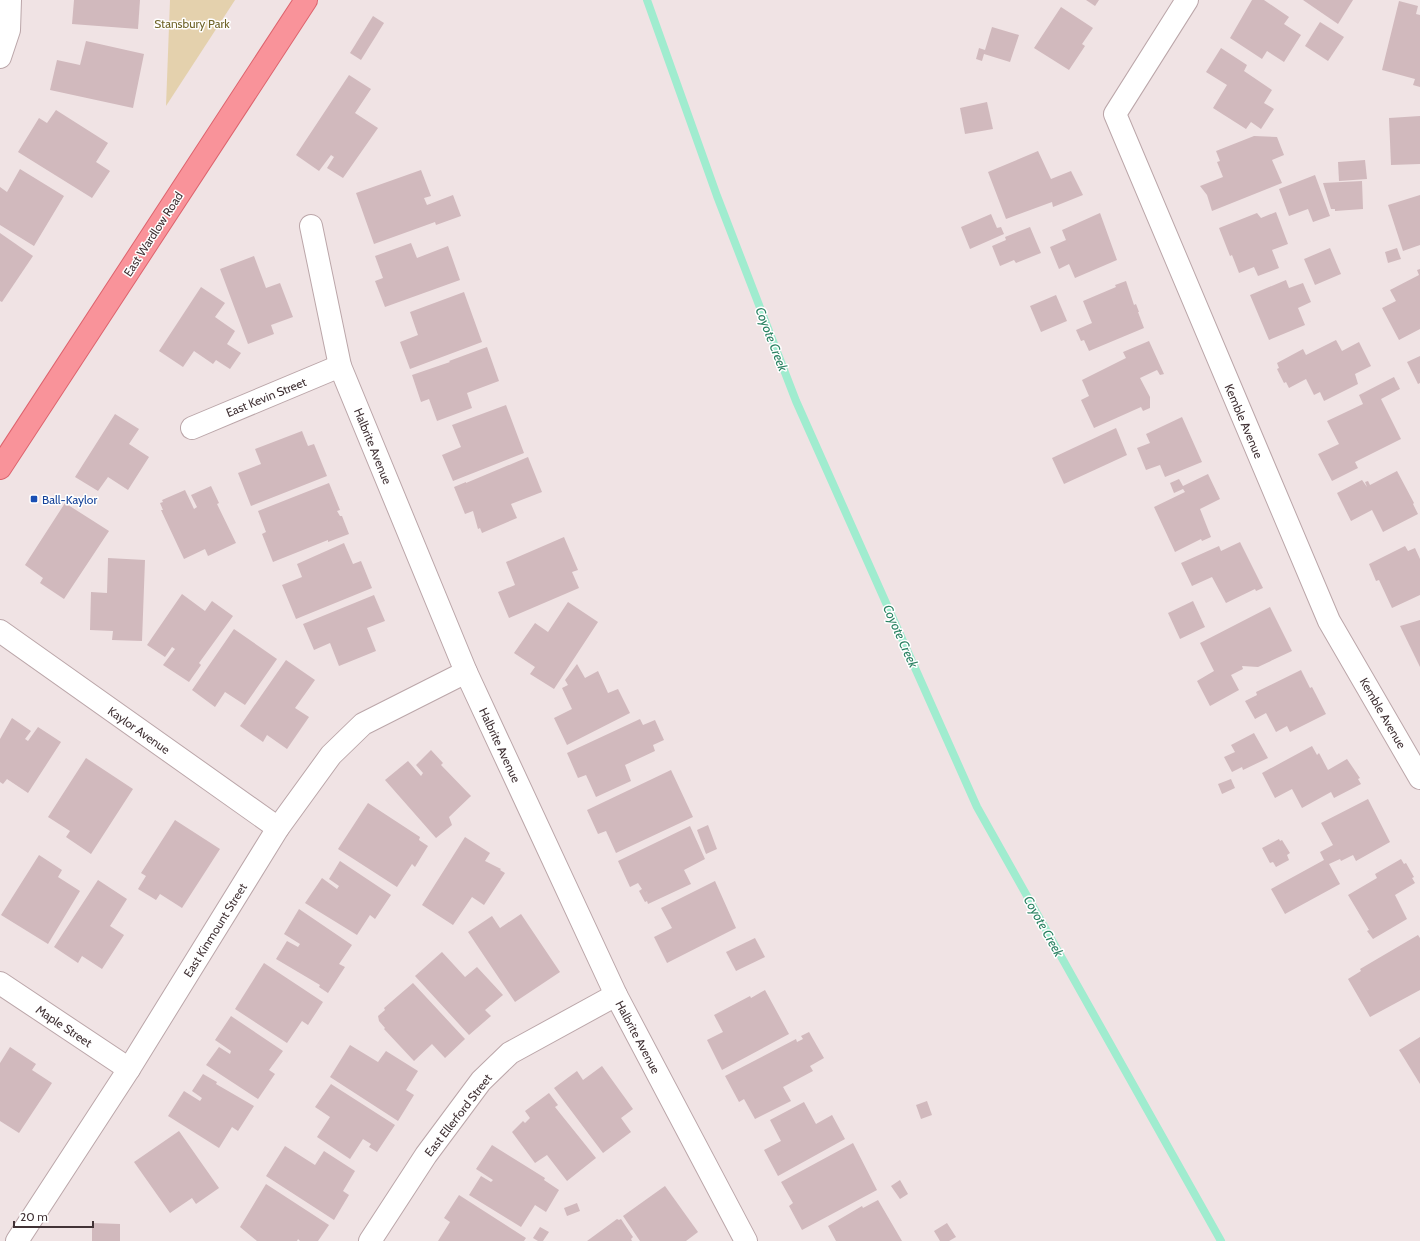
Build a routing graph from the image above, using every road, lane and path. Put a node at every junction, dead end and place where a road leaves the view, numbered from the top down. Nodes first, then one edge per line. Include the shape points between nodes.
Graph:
1 (10, 0) edge
2 (306, 0) edge
3 (1187, 0) edge
4 (0, 57) edge
5 (311, 226) dead end
6 (340, 366) junction
7 (192, 428) dead end
8 (0, 468) edge
9 (0, 631) edge
10 (466, 672) junction
11 (1420, 778) edge
12 (278, 828) junction
13 (0, 983) edge
14 (616, 995) junction
15 (129, 1069) junction
16 (17, 1241) edge
17 (370, 1241) edge
18 (746, 1241) edge

1 - 4 street via 9,30
2 - 8 main road, East Wardlow Road
3 - 11 street, Kemble Avenue via 1115,114 1329,621
5 - 6 street, Halbrite Avenue
6 - 7 street, East Kevin Street
6 - 10 street, Halbrite Avenue
9 - 12 street, Kaylor Avenue
10 - 12 street, East Kinmount Street via 363,724 331,755
10 - 14 street, Halbrite Avenue
12 - 15 street, East Kinmount Street
13 - 15 street, Maple Street
14 - 17 street, East Ellerford Street via 510,1053 481,1081 426,1155
14 - 18 street, Halbrite Avenue
15 - 16 street, East Kinmount Street

